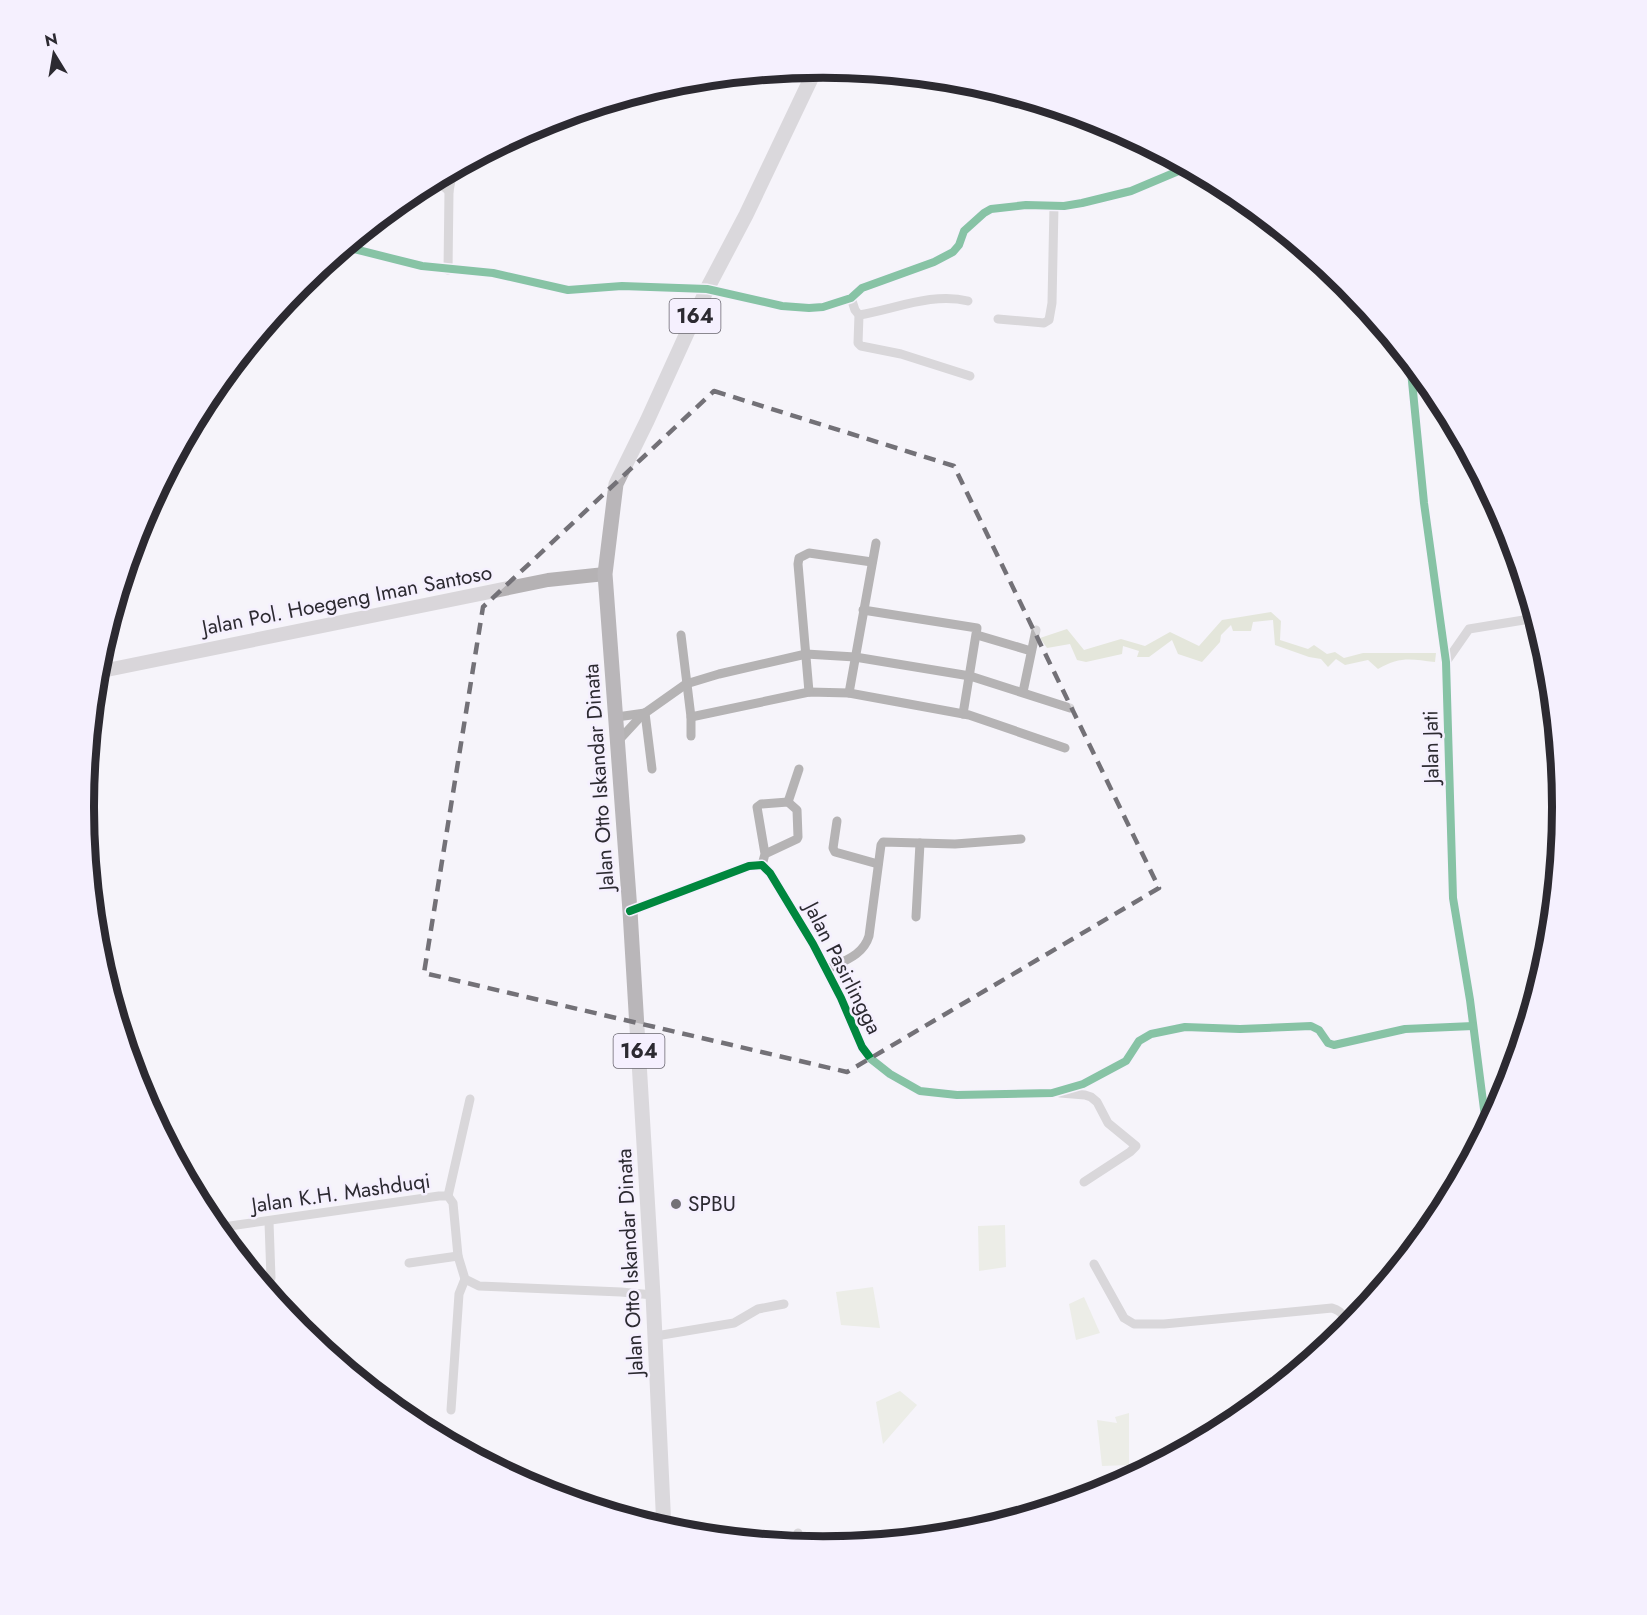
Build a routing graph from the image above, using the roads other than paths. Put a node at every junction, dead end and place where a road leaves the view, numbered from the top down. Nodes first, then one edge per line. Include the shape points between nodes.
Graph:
1 (811, 79) edge
2 (1179, 171) edge
3 (450, 181) edge
4 (443, 186) edge
5 (448, 191) junction
6 (1054, 206) junction
7 (355, 249) edge
8 (448, 270) junction
9 (707, 289) junction
10 (852, 298) junction
11 (968, 301) dead end
12 (859, 315) junction
13 (998, 319) dead end
14 (970, 376) dead end
15 (1411, 376) edge
16 (876, 543) dead end
17 (872, 562) junction
18 (605, 574) junction
19 (863, 610) junction
20 (1528, 619) edge
21 (1036, 630) dead end
22 (681, 635) dead end
23 (977, 635) junction
24 (1031, 651) junction
25 (806, 654) junction
26 (855, 657) junction
27 (1446, 658) junction
28 (107, 670) edge
29 (970, 676) junction
30 (686, 684) junction
31 (809, 692) junction
32 (1023, 692) junction
33 (849, 693) junction
34 (1070, 708) dead end
35 (645, 713) junction
36 (963, 714) junction
37 (617, 717) junction
38 (691, 717) junction
39 (691, 736) dead end
40 (619, 740) junction
41 (1065, 748) dead end
42 (652, 769) dead end
43 (799, 769) dead end
44 (788, 802) junction
45 (837, 821) dead end
46 (1021, 839) dead end
47 (920, 843) junction
48 (765, 854) junction
49 (878, 864) junction
50 (762, 865) junction
51 (630, 911) junction
52 (916, 917) dead end
53 (826, 970) junction
54 (1473, 1026) junction
55 (1052, 1093) junction
56 (470, 1099) dead end
57 (1483, 1118) edge
58 (1084, 1182) dead end
59 (448, 1196) junction
60 (269, 1221) junction
61 (227, 1227) edge
62 (458, 1256) junction
63 (409, 1263) dead end
64 (1094, 1264) dead end
65 (271, 1278) dead end
66 (465, 1279) junction
67 (653, 1295) junction
68 (784, 1304) dead end
69 (1345, 1317) edge
70 (656, 1335) junction
71 (450, 1410) dead end
72 (664, 1519) edge

1 - 9 main road, Jalan Otto Iskandar Dinata / 164
2 - 6 street via 1131,191
3 - 5 street
4 - 5 street
5 - 8 street
6 - 10 street via 991,209 964,231 953,252 862,288
6 - 13 street via 1049,320 1044,323
7 - 8 street
8 - 9 street via 493,273 568,290 622,286
9 - 10 street via 809,309
9 - 18 main road, Jalan Otto Iskandar Dinata / 164 via 616,484
10 - 12 street
11 - 12 street via 939,297
12 - 14 street via 861,346
15 - 27 street, Jalan Jati
16 - 17 street
17 - 19 street
17 - 25 street via 809,553 799,558
18 - 28 street, Jalan Pol. Hoegeng Iman Santoso via 548,580
18 - 37 main road, Jalan Otto Iskandar Dinata / 164
19 - 23 street via 975,626
19 - 26 street
20 - 27 street via 1469,629
21 - 24 street
22 - 30 street
23 - 24 street
23 - 29 street
24 - 32 street
25 - 26 street
25 - 30 street
25 - 31 street
26 - 29 street
26 - 33 street
27 - 54 street, Jalan Jati via 1453,898
29 - 32 street
29 - 36 street
30 - 35 street
30 - 38 street
31 - 33 street
31 - 38 street
32 - 34 street
33 - 36 street
35 - 37 street
35 - 40 street
35 - 42 street
36 - 41 street
37 - 40 main road, Jalan Otto Iskandar Dinata / 164
38 - 39 street
40 - 51 main road, Jalan Otto Iskandar Dinata / 164
43 - 44 street
44 - 48 street via 797,810 798,837
44 - 48 street via 757,807
45 - 49 street via 834,852
46 - 47 street
47 - 49 street via 883,842
47 - 52 street
48 - 50 street
49 - 53 street via 866,946
50 - 51 street via 749,866
50 - 53 street, Jalan Pasirlingga
51 - 67 main road, Jalan Otto Iskandar Dinata / 164
53 - 55 street, Jalan Pasirlingga via 862,1047 871,1059 906,1084 920,1091 957,1095
54 - 55 street, Jalan Pasirlingga via 1405,1029 1334,1045 1311,1026 1185,1027 1151,1034 1139,1041 1126,1061 1083,1083
54 - 57 street, Jalan Jati
55 - 58 street via 1091,1097 1098,1102 1108,1123 1136,1146
56 - 59 street
59 - 60 street, Jalan K.H. Mashduqi
59 - 62 street, Jalan K.H. Mashduqi via 453,1203
60 - 61 street, Jalan K.H. Mashduqi
60 - 65 street
62 - 63 street
62 - 66 street, Jalan K.H. Mashduqi
64 - 69 street via 1124,1318 1134,1324 1332,1308
66 - 67 street via 478,1286
66 - 71 street via 459,1294
67 - 70 main road, Jalan Otto Iskandar Dinata / 164
68 - 70 street via 758,1309 734,1323
70 - 72 main road, Jalan Otto Iskandar Dinata / 164

